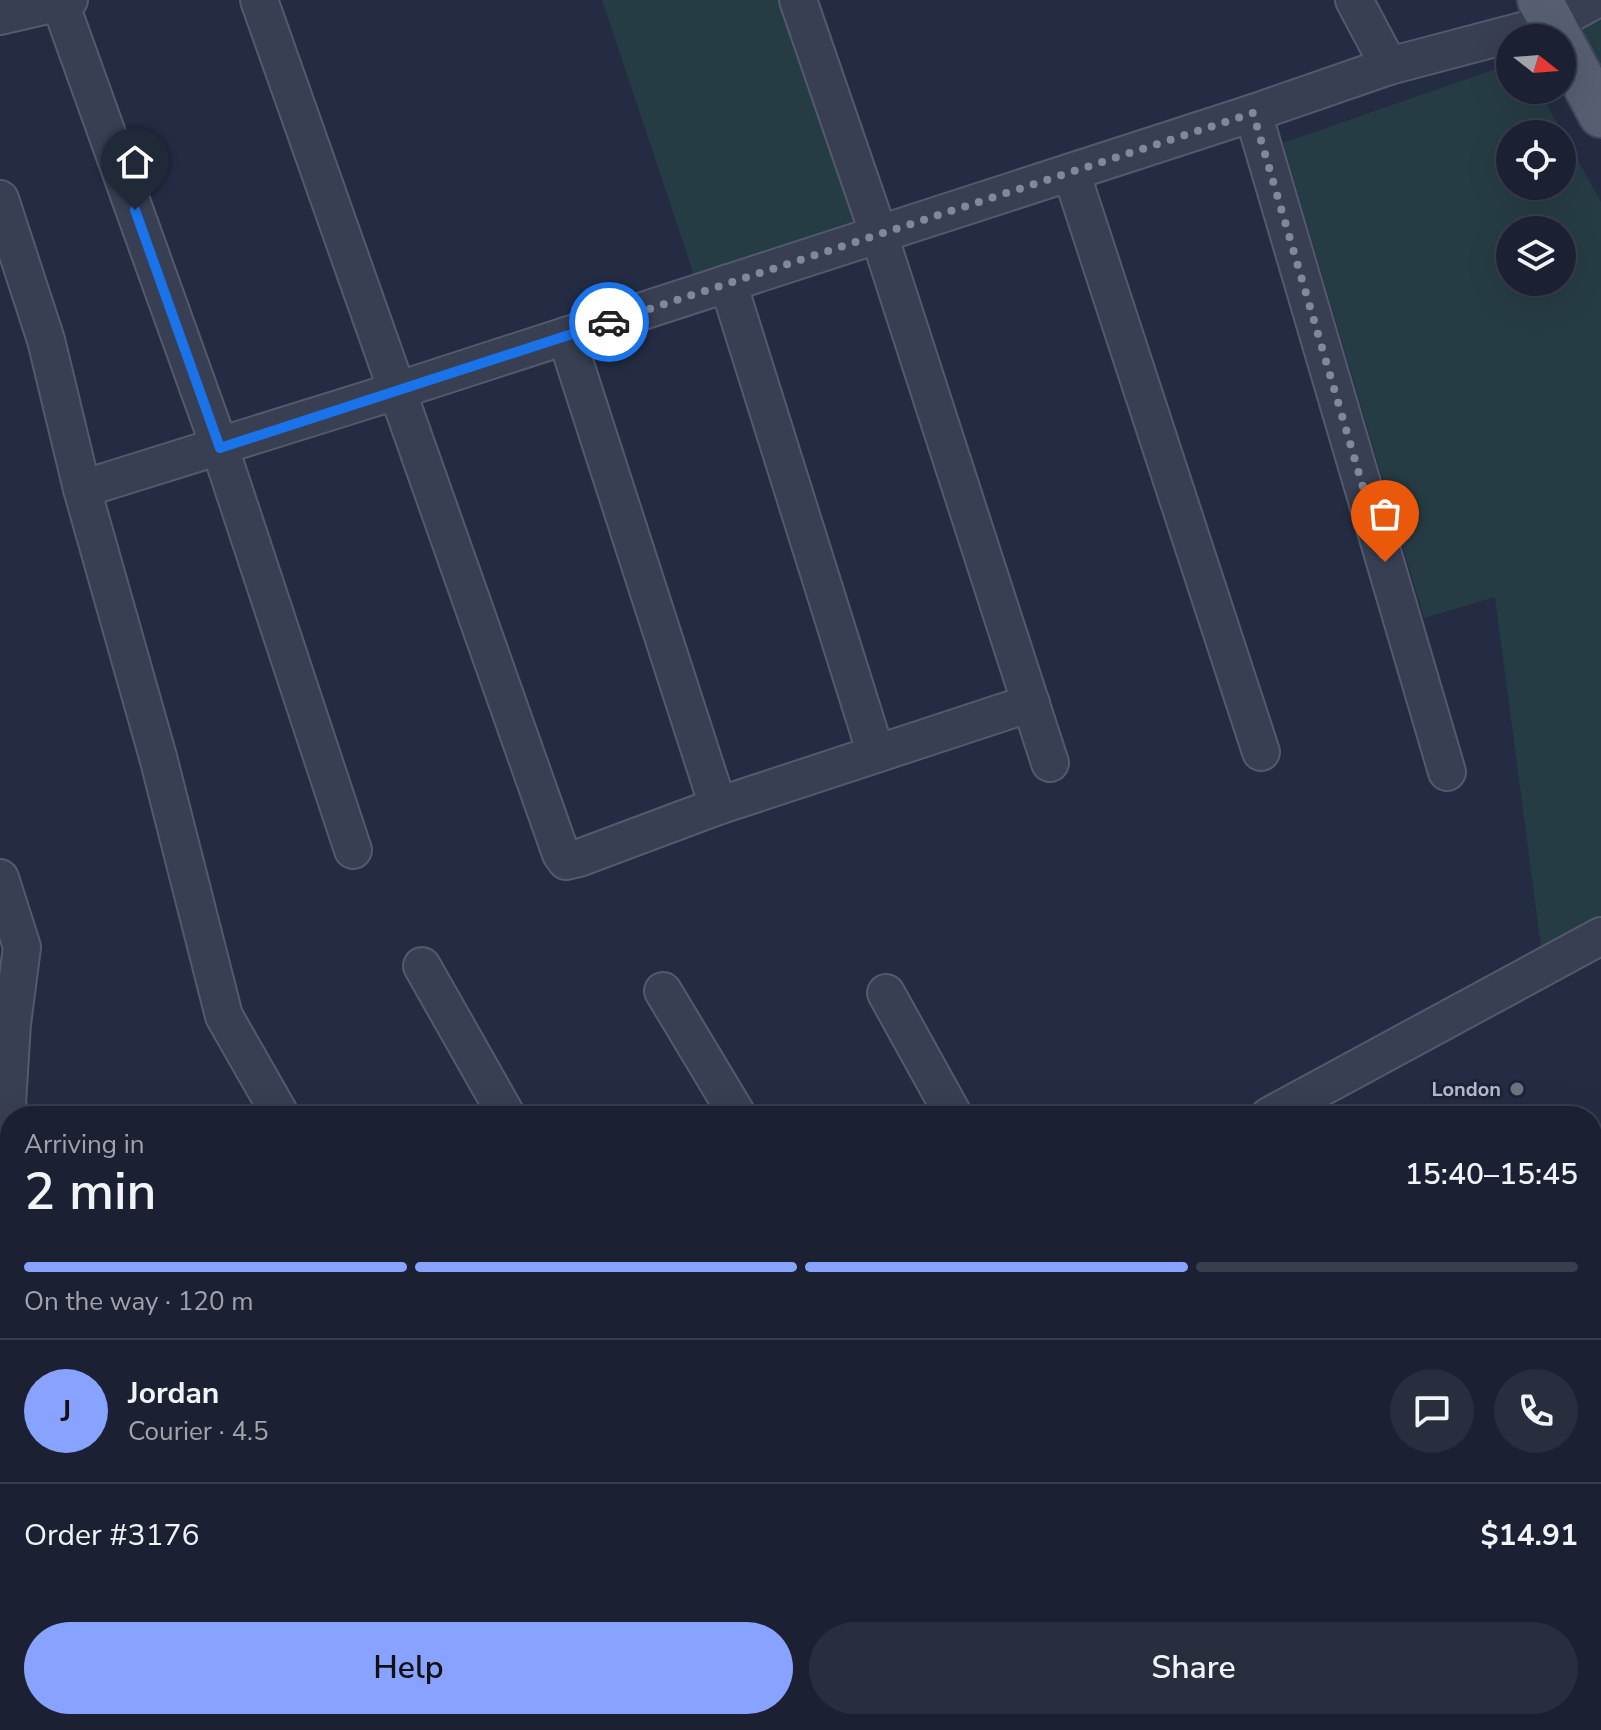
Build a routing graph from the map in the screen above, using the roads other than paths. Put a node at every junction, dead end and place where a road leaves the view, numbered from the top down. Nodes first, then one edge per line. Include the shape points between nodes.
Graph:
1 (259, 0) edge
2 (798, 0) edge
3 (1354, 0) edge
4 (1595, 0) edge
5 (63, 1) edge
6 (0, 16) edge
7 (1557, 24) edge
8 (1496, 40) edge
9 (1389, 66) junction
10 (1576, 68) edge
11 (1253, 113) junction
12 (1601, 115) edge
13 (1071, 172) junction
14 (0, 199) edge
15 (879, 235) junction
16 (728, 283) junction
17 (566, 336) junction
18 (396, 391) junction
19 (220, 448) junction
20 (82, 489) junction
21 (1031, 703) junction
22 (1261, 752) dead end
23 (876, 754) junction
24 (1050, 763) dead end
25 (1447, 772) dead end
26 (718, 806) junction
27 (353, 850) dead end
28 (0, 878) edge
29 (1601, 936) edge
30 (422, 966) dead end
31 (663, 991) dead end
32 (886, 993) dead end
33 (8, 1106) edge
34 (275, 1106) edge
35 (501, 1106) edge
36 (732, 1106) edge
37 (948, 1106) edge
38 (1287, 1106) edge

1 - 18 street
2 - 15 street
3 - 9 street
4 - 7 street
5 - 6 street
5 - 19 street
8 - 9 street
9 - 11 street
10 - 12 main road
11 - 13 street
11 - 25 street
13 - 15 street
13 - 22 street
14 - 20 street via 46,340
15 - 16 street
15 - 21 street
16 - 17 street
16 - 23 street
17 - 18 street
17 - 26 street
18 - 19 street
18 - 26 street via 566,861
19 - 20 street
19 - 27 street
20 - 34 street via 224,1016
21 - 23 street
21 - 24 street
23 - 26 street
28 - 33 street via 22,947
29 - 38 street
30 - 35 street
31 - 36 street
32 - 37 street

